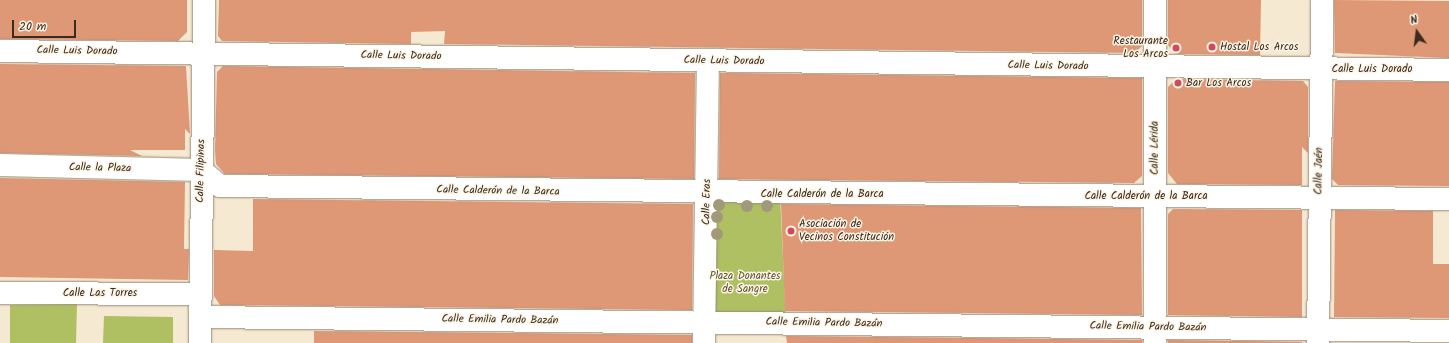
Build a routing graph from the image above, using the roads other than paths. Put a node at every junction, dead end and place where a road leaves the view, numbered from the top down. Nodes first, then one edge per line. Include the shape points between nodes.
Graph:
1 (204, 0) edge
2 (1155, 0) edge
3 (1322, 0) edge
4 (0, 51) edge
5 (203, 53) junction
6 (708, 61) junction
7 (1155, 68) junction
8 (1320, 69) junction
9 (1449, 70) edge
10 (0, 166) edge
11 (201, 170) junction
12 (707, 194) junction
13 (1156, 196) junction
14 (1319, 197) junction
15 (1449, 199) edge
16 (0, 293) edge
17 (200, 294) junction
18 (200, 317) junction
19 (1449, 330) edge
20 (704, 333) edge
21 (1155, 335) edge
22 (1318, 336) edge
23 (200, 343) edge

1 - 5 street, Calle Filipinas
2 - 7 street, Calle Lérida
3 - 8 street, Calle Jaén
4 - 5 street, Calle Luis Dorado
5 - 6 street, Calle Luis Dorado
5 - 11 street, Calle Filipinas
6 - 7 street, Calle Luis Dorado
6 - 12 street, Calle Eras
7 - 8 street, Calle Luis Dorado
7 - 13 street, Calle Lérida
8 - 9 street, Calle Luis Dorado
8 - 14 street, Calle Jaén
10 - 11 street, Calle la Plaza
11 - 12 street, Calle Calderón de la Barca via 220,186
11 - 17 street, Calle Filipinas
12 - 13 street, Calle Calderón de la Barca
12 - 20 street, Calle Eras
13 - 14 street, Calle Calderón de la Barca
13 - 21 street, Calle Lérida
14 - 15 street, Calle Calderón de la Barca
14 - 22 street, Calle Jaén
16 - 17 street, Calle Las Torres
17 - 18 street, Calle Filipinas
18 - 20 street, Calle Emilia Pardo Bazán
18 - 23 street, Calle Filipinas
19 - 22 street, Calle Emilia Pardo Bazán
20 - 21 street, Calle Emilia Pardo Bazán
21 - 22 street, Calle Emilia Pardo Bazán

